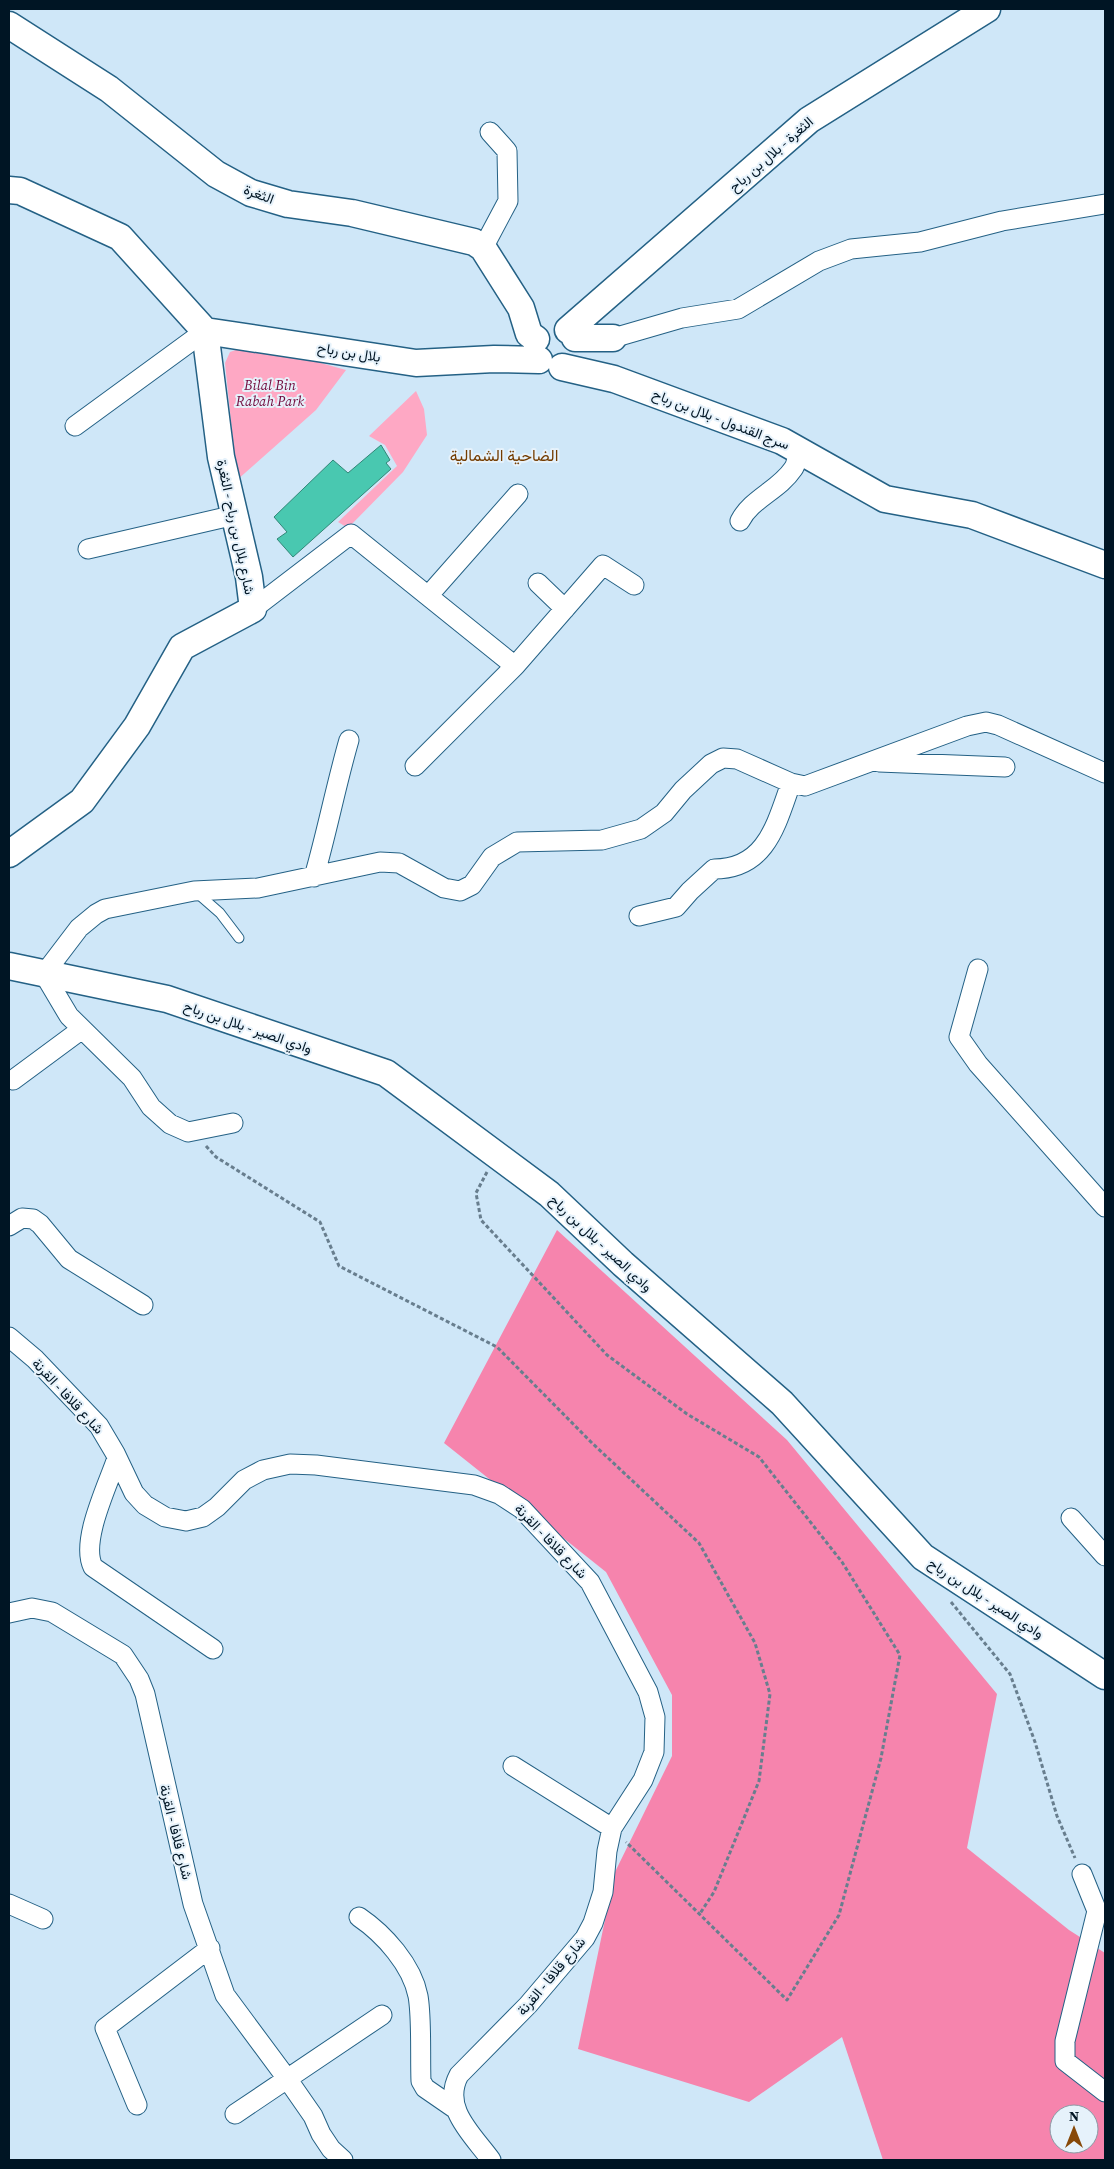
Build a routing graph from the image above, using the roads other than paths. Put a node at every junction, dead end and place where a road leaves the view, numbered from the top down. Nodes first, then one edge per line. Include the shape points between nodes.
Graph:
1 (987, 9) edge
2 (9, 25) edge
3 (490, 132) dead end
4 (9, 190) edge
5 (1105, 204) edge
6 (483, 248) junction
7 (206, 331) junction
8 (613, 338) joint
9 (558, 345) junction
10 (76, 426) dead end
11 (799, 450) junction
12 (518, 494) dead end
13 (234, 515) junction
14 (740, 521) dead end
15 (88, 549) dead end
16 (1105, 565) edge
17 (538, 583) dead end
18 (634, 586) dead end
19 (428, 596) junction
20 (252, 609) junction
21 (565, 609) junction
22 (515, 666) junction
23 (349, 740) dead end
24 (870, 762) junction
25 (415, 766) dead end
26 (1005, 767) dead end
27 (1105, 773) edge
28 (791, 784) junction
29 (9, 854) edge
30 (314, 877) junction
31 (194, 891) junction
32 (638, 916) dead end
33 (239, 938) dead end
34 (9, 966) edge
35 (978, 969) dead end
36 (44, 974) junction
37 (82, 1029) junction
38 (13, 1080) dead end
39 (233, 1123) dead end
40 (1105, 1207) edge
41 (9, 1226) edge
42 (144, 1305) dead end
43 (9, 1337) edge
44 (117, 1458) junction
45 (1071, 1518) dead end
46 (1105, 1556) edge
47 (9, 1613) edge
48 (213, 1649) dead end
49 (1105, 1676) edge
50 (513, 1766) dead end
51 (612, 1828) junction
52 (1082, 1874) road end
53 (9, 1904) edge
54 (359, 1917) dead end
55 (43, 1919) dead end
56 (210, 1948) junction
57 (382, 2015) dead end
58 (288, 2080) junction
59 (1105, 2092) edge
60 (136, 2105) dead end
61 (454, 2108) junction
62 (235, 2114) dead end
63 (343, 2160) edge
64 (492, 2160) edge

1 - 9 street, الثغرة - بلال بن رباح via 809,120
2 - 6 street, الثغرة via 109,89 233,184 269,199 352,212 474,242
3 - 6 street via 507,151 508,201
4 - 7 street via 20,191 120,237
5 - 8 street via 1002,221 920,242 851,249 819,261 738,309 682,318
6 - 9 street via 521,308 529,334
7 - 9 street, بلال بن رباح via 416,363 494,359
7 - 10 street
7 - 13 street, شارع بلال بن رباح - الثغرة via 221,457
8 - 9 street
9 - 11 street, سرج القندول - بلال بن رباح via 614,379
11 - 14 street via 794,469 745,510
11 - 16 street, سرج القندول - بلال بن رباح via 885,499 972,515
12 - 19 street
13 - 15 street
13 - 20 street, شارع بلال بن رباح - الثغرة via 249,577
17 - 21 street
18 - 21 street via 604,565
19 - 20 street via 351,534
19 - 22 street
20 - 29 street, شارع بلال بن رباح - الثغرة via 182,647 136,726 82,801
21 - 22 street
22 - 25 street
23 - 30 street
24 - 26 street
24 - 27 street via 986,722
24 - 28 street via 805,786
28 - 30 street via 737,759 718,759 683,790 664,813 641,829 602,840 517,842 492,857 472,884 460,891 447,890 410,867 390,862
28 - 32 street via 768,842 750,860 726,868 714,868 676,907
30 - 31 street via 258,888
31 - 33 lane via 220,913
31 - 36 street via 113,907 96,914 78,929
34 - 36 street, وادي الصير - بلال بن رباح
35 - 40 street via 958,1037 978,1064
36 - 37 street via 69,1016
36 - 49 street, وادي الصير - بلال بن رباح via 168,999 386,1073 549,1194 623,1264 782,1403 923,1557
37 - 38 street
37 - 39 street via 132,1078 160,1116 182,1130
41 - 42 street via 22,1218 36,1221 68,1259
43 - 44 street, شارع قلافا - القرنة via 89,1414 108,1439
44 - 48 street via 89,1541 89,1559 93,1567
44 - 51 street, شارع قلافا - القرنة via 129,1486 142,1502 154,1512 175,1520 203,1518 244,1480 263,1470 290,1464 474,1486 511,1500 590,1582 653,1704 656,1730 649,1767
45 - 46 street
47 - 56 street, شارع قلافا - القرنة via 32,1608 52,1612 123,1655 131,1666 145,1694 191,1895
50 - 51 street
51 - 61 street, شارع قلافا - القرنة via 603,1892 585,1938 528,2005 459,2076 453,2091
52 - 59 street via 1097,1911 1065,2041 1065,2061
53 - 55 street
54 - 61 street via 389,1942 412,1979 418,1996 421,2080 425,2088
56 - 58 street, شارع قلافا - القرنة via 225,1995
56 - 60 street via 105,2028
57 - 58 street
58 - 62 street
58 - 63 street, شارع قلافا - القرنة via 313,2116 320,2134
61 - 64 street

